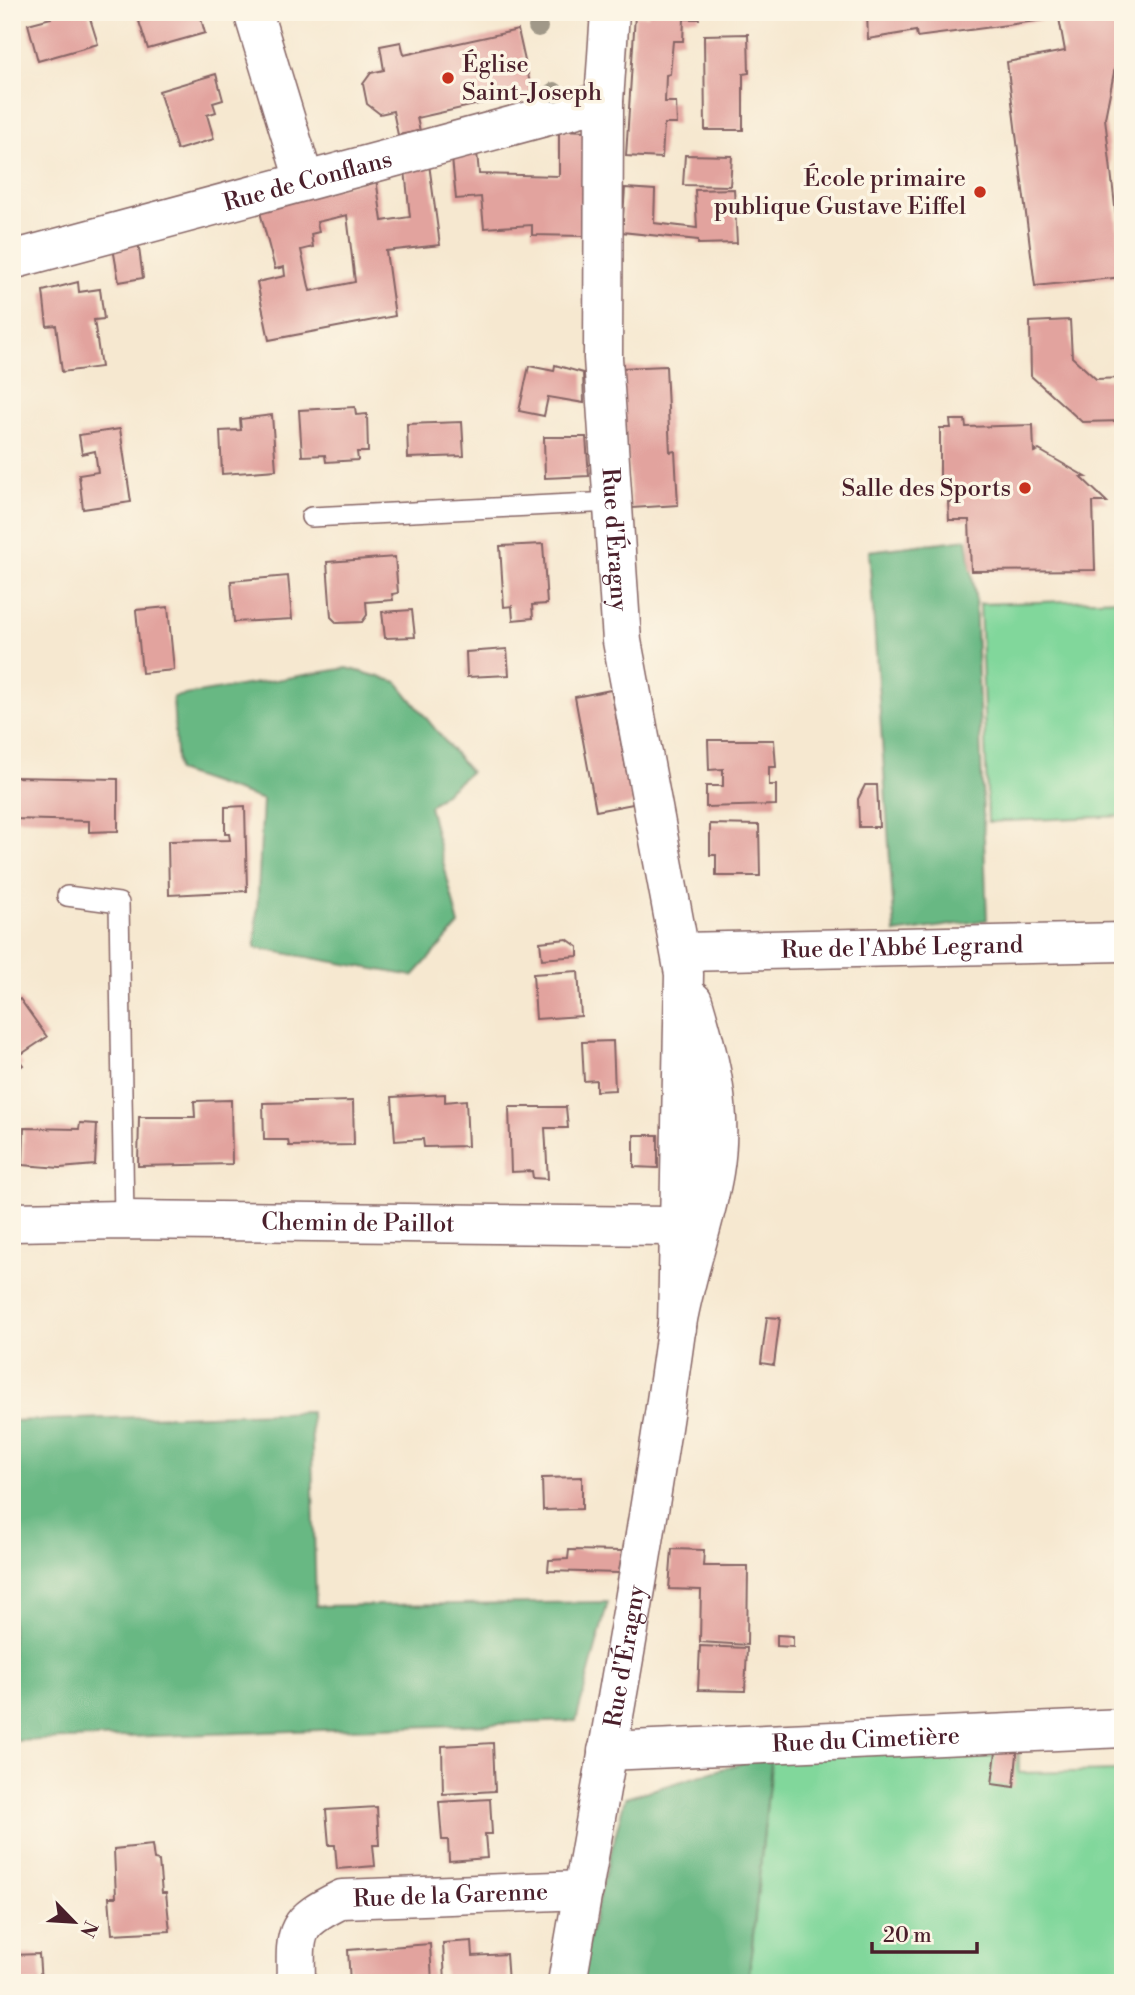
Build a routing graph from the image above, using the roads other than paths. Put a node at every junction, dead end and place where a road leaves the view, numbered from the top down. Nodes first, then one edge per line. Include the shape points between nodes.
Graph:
1 (253, 12) edge
2 (610, 12) edge
3 (604, 101) junction
4 (304, 180) junction
5 (12, 261) edge
6 (612, 502) junction
7 (310, 517) dead end
8 (67, 896) dead end
9 (1123, 942) edge
10 (683, 963) junction
11 (124, 1220) junction
12 (12, 1222) edge
13 (689, 1222) junction
14 (1123, 1728) edge
15 (607, 1751) junction
16 (584, 1890) junction
17 (296, 1983) edge
18 (567, 1983) edge

1 - 4 street
2 - 3 street, Rue d'Éragny
3 - 4 street, Rue de Conflans
3 - 6 street, Rue d'Éragny via 603,358
4 - 5 street, Rue de Conflans
6 - 7 lane
6 - 10 street, Rue d'Éragny via 622,641
8 - 11 lane via 119,903
9 - 10 street, Rue de l'Abbé Legrand
10 - 13 street, Rue d'Éragny
11 - 12 street, Chemin de Paillot
11 - 13 street, Chemin de Paillot
13 - 15 street, Rue d'Éragny via 654,1495
14 - 15 street, Rue du Cimetière
15 - 16 street, Rue d'Éragny
16 - 17 street, Rue de la Garenne via 342,1899 310,1914 295,1938
16 - 18 street, Rue d'Éragny

